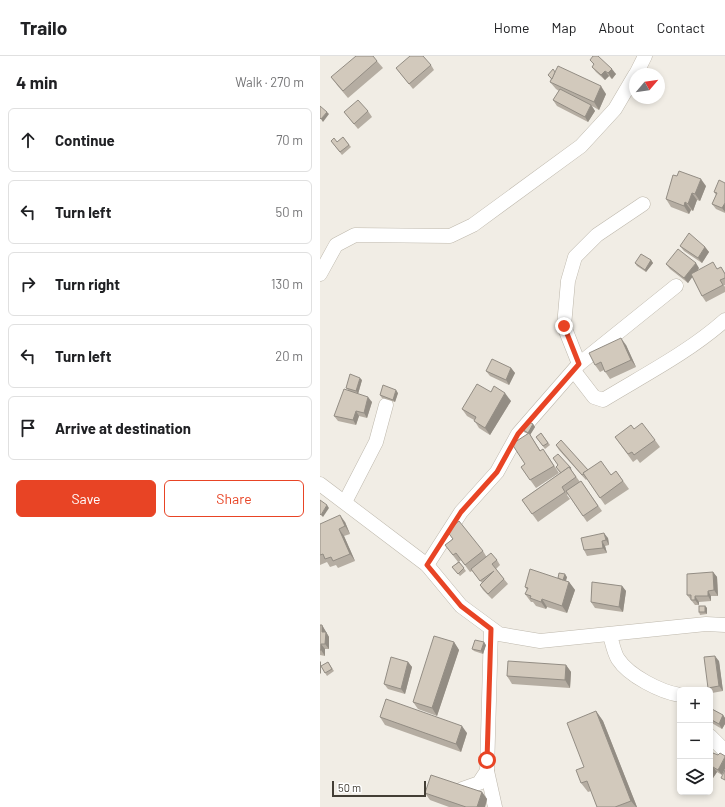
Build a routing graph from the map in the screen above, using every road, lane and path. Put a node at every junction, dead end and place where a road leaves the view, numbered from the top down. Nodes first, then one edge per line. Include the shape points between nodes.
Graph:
1 (645, 56) edge
2 (638, 68) edge
3 (629, 84) edge
4 (642, 204) dead end
5 (320, 274) edge
6 (676, 286) dead end
7 (725, 320) edge
8 (577, 367) junction
9 (386, 405) dead end
10 (322, 487) edge
11 (345, 502) junction
12 (427, 565) junction
13 (725, 624) edge
14 (491, 629) junction
15 (610, 635) junction
16 (677, 695) edge
17 (713, 739) edge
18 (725, 751) edge
19 (487, 771) junction
20 (462, 789) edge
21 (496, 807) edge

1 - 2 street
3 - 5 street via 615,109 581,146 473,225 450,236 355,235 336,245
4 - 8 street via 597,235 575,257 568,281 564,326
6 - 8 street
7 - 8 street via 662,365 603,400 594,397
8 - 12 street via 518,434 497,472 461,512
9 - 11 street via 376,442
10 - 11 street
11 - 12 street
12 - 14 street via 461,606
13 - 15 street
14 - 15 street via 499,634 540,641
14 - 19 street
15 - 16 street via 618,659 634,676
17 - 18 street
19 - 20 street via 479,783
19 - 21 street

